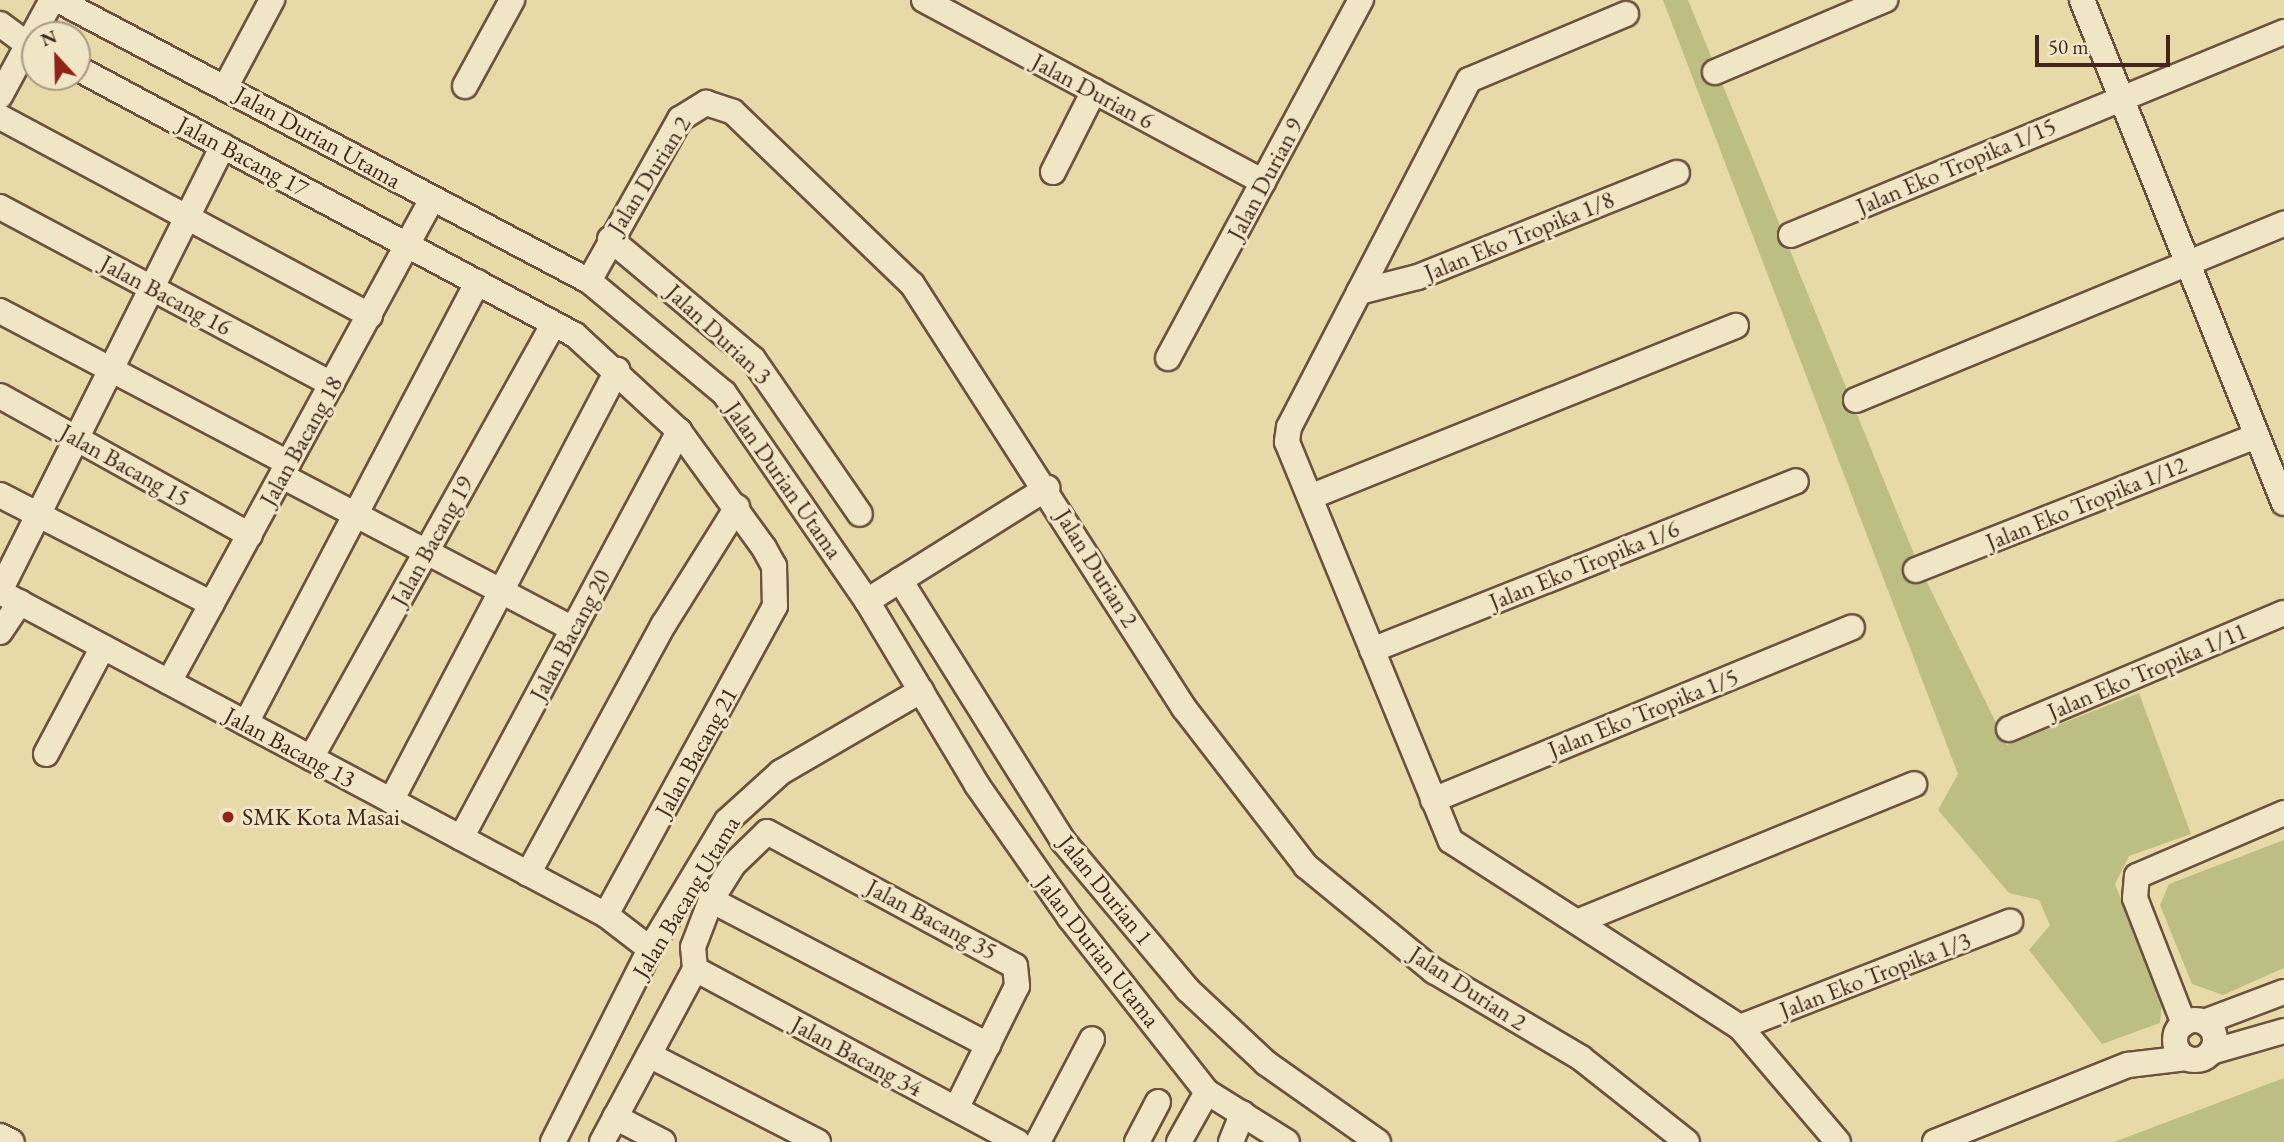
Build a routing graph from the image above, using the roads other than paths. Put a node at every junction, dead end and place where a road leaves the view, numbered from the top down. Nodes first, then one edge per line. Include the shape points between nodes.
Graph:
1 (52, 0) edge
2 (58, 0) edge
3 (272, 0) edge
4 (512, 0) edge
5 (923, 0) edge
6 (1885, 0) edge
7 (2082, 0) edge
8 (1357, 2) edge
9 (1626, 14) dead end
10 (43, 21) edge
11 (0, 24) edge
12 (2284, 32) edge
13 (21, 41) edge
14 (21, 64) edge
15 (1715, 72) dead end
16 (91, 75) edge
17 (226, 86) junction
18 (465, 86) dead end
19 (1094, 91) junction
20 (0, 96) edge
21 (2121, 96) junction
22 (0, 117) edge
23 (223, 146) junction
24 (1053, 172) dead end
25 (1677, 173) dead end
26 (1263, 182) junction
27 (432, 200) junction
28 (0, 207) edge
29 (187, 218) junction
30 (2284, 224) edge
31 (1791, 235) dead end
32 (610, 239) junction
33 (408, 244) junction
34 (2188, 264) junction
35 (589, 281) junction
36 (478, 282) junction
37 (152, 288) junction
38 (1359, 292) junction
39 (0, 311) edge
40 (370, 314) junction
41 (554, 324) junction
42 (1736, 326) dead end
43 (1168, 358) dead end
44 (111, 369) junction
45 (617, 370) junction
46 (332, 384) junction
47 (0, 396) edge
48 (1856, 400) dead end
49 (679, 431) junction
50 (2256, 436) junction
51 (77, 438) junction
52 (285, 469) junction
53 (1796, 481) dead end
54 (1046, 488) junction
55 (0, 495) edge
56 (1310, 498) junction
57 (2284, 503) edge
58 (737, 507) junction
59 (860, 514) dead end
60 (37, 516) junction
61 (358, 516) junction
62 (250, 535) junction
63 (426, 552) junction
64 (1916, 570) dead end
65 (901, 580) junction
66 (777, 586) joint
67 (503, 592) junction
68 (7, 595) edge
69 (867, 601) junction
70 (212, 604) junction
71 (2284, 613) edge
72 (1852, 627) dead end
73 (573, 629) junction
74 (0, 632) edge
75 (103, 647) junction
76 (1372, 650) junction
77 (169, 682) junction
78 (921, 691) junction
79 (246, 723) junction
80 (2009, 729) dead end
81 (46, 754) dead end
82 (311, 758) junction
83 (1914, 784) dead end
84 (1433, 800) junction
85 (391, 801) junction
86 (2284, 813) edge
87 (461, 838) junction
88 (528, 874) junction
89 (711, 900) junction
90 (606, 915) junction
91 (1579, 920) junction
92 (2010, 922) dead end
93 (650, 949) junction
94 (695, 970) junction
95 (2284, 992) edge
96 (2188, 1026) junction
97 (1741, 1027) junction
98 (2284, 1031) edge
99 (1092, 1039) dead end
100 (988, 1045) junction
101 (2211, 1052) junction
102 (649, 1055) junction
103 (2187, 1058) junction
104 (2128, 1065) junction
105 (1207, 1091) junction
106 (1158, 1102) dead end
107 (956, 1109) junction
108 (1243, 1113) junction
109 (615, 1116) junction
110 (0, 1136) edge
111 (12, 1142) edge
112 (553, 1142) edge
113 (602, 1142) edge
114 (663, 1142) edge
115 (818, 1142) edge
116 (1018, 1142) edge
117 (1038, 1142) edge
118 (1137, 1142) edge
119 (1179, 1142) edge
120 (1231, 1142) edge
121 (1287, 1142) edge
122 (1378, 1142) edge
123 (1687, 1142) edge
124 (1838, 1142) edge
125 (1935, 1142) edge

1 - 10 street
2 - 17 street, Jalan Durian Utama
3 - 17 street
4 - 18 street
5 - 19 street, Jalan Durian 6
6 - 15 street
7 - 21 street
8 - 26 street, Jalan Durian 9
9 - 38 street via 1471,76
11 - 13 street
12 - 21 street, Jalan Eko Tropika 1/15
14 - 20 street
16 - 23 street, Jalan Bacang 17
17 - 27 street, Jalan Durian Utama
19 - 24 street
19 - 26 street, Jalan Durian 6
21 - 31 street, Jalan Eko Tropika 1/15
21 - 34 street
22 - 29 street
23 - 29 street
23 - 33 street, Jalan Bacang 17
25 - 38 street, Jalan Eko Tropika 1/8 via 1418,276
26 - 43 street, Jalan Durian 9
27 - 33 street, Jalan Bacang 18
27 - 35 street, Jalan Durian Utama
28 - 37 street, Jalan Bacang 16
29 - 37 street
29 - 40 street
30 - 34 street
32 - 35 street, Jalan Durian 2
32 - 54 street, Jalan Durian 2 via 680,119 693,106 721,103 893,260
32 - 59 street, Jalan Durian 3 via 753,359
33 - 36 street, Jalan Bacang 17
33 - 40 street, Jalan Bacang 18
34 - 48 street
34 - 50 street
35 - 69 street, Jalan Durian Utama via 724,393
36 - 41 street, Jalan Bacang 17
36 - 61 street
37 - 44 street
37 - 46 street, Jalan Bacang 16
38 - 56 street via 1287,432
39 - 44 street
40 - 46 street, Jalan Bacang 18
41 - 45 street, Jalan Bacang 17
41 - 63 street, Jalan Bacang 19
42 - 56 street
44 - 51 street
44 - 52 street
45 - 49 street, Jalan Bacang 17
45 - 67 street
46 - 52 street, Jalan Bacang 18
47 - 51 street, Jalan Bacang 15
49 - 58 street, Jalan Bacang 17
49 - 73 street, Jalan Bacang 20
50 - 57 street
50 - 64 street, Jalan Eko Tropika 1/12
51 - 60 street
51 - 62 street, Jalan Bacang 15
52 - 61 street
52 - 62 street, Jalan Bacang 18
53 - 76 street, Jalan Eko Tropika 1/6
54 - 65 street
54 - 123 street, Jalan Durian 2 via 1184,708 1306,866 1434,971 1581,1058
55 - 60 street
56 - 76 street
58 - 66 street, Jalan Bacang 17 via 774,566
58 - 88 street via 664,624
60 - 68 street
60 - 70 street
61 - 63 street
61 - 79 street
62 - 70 street, Jalan Bacang 18
63 - 67 street
63 - 82 street, Jalan Bacang 19
65 - 69 street
65 - 122 street, Jalan Durian 1 via 1063,841 1188,990 1266,1063
66 - 90 street, Jalan Bacang 21 via 775,607
67 - 73 street
67 - 85 street
68 - 74 street
68 - 75 street, Jalan Bacang 13
69 - 78 street, Jalan Durian Utama
70 - 77 street, Jalan Bacang 18
71 - 80 street, Jalan Eko Tropika 1/11
72 - 84 street, Jalan Eko Tropika 1/5
73 - 87 street, Jalan Bacang 20
75 - 77 street, Jalan Bacang 13
75 - 81 street
76 - 84 street
77 - 79 street, Jalan Bacang 13
78 - 93 street, Jalan Bacang Utama via 825,744 752,795 727,821
78 - 105 street, Jalan Durian Utama via 1070,918
79 - 82 street, Jalan Bacang 13
82 - 85 street, Jalan Bacang 13
83 - 91 street
84 - 91 street via 1454,844
85 - 87 street, Jalan Bacang 13
86 - 96 street via 2137,876 2135,898
87 - 88 street, Jalan Bacang 13
88 - 90 street, Jalan Bacang 13
89 - 94 street via 692,947
89 - 100 street
89 - 100 street, Jalan Bacang 35 via 758,835 783,838 1015,966 1017,986
90 - 93 street, Jalan Bacang 13
91 - 97 street
92 - 97 street, Jalan Eko Tropika 1/3
93 - 112 street, Jalan Bacang Utama
94 - 102 street
94 - 107 street, Jalan Bacang 34
95 - 96 street
96 - 101 street via 2214,1035
96 - 103 street via 2178,1050
96 - 104 street
97 - 124 street
98 - 101 street
99 - 117 street
100 - 107 street, Jalan Bacang 35
101 - 103 street
102 - 109 street
102 - 115 street
103 - 104 street
104 - 125 street
105 - 108 street, Jalan Durian Utama
105 - 119 street
106 - 118 street
107 - 116 street, Jalan Bacang 34
108 - 120 street
108 - 121 street, Jalan Durian Utama
109 - 113 street
109 - 114 street
110 - 111 street

